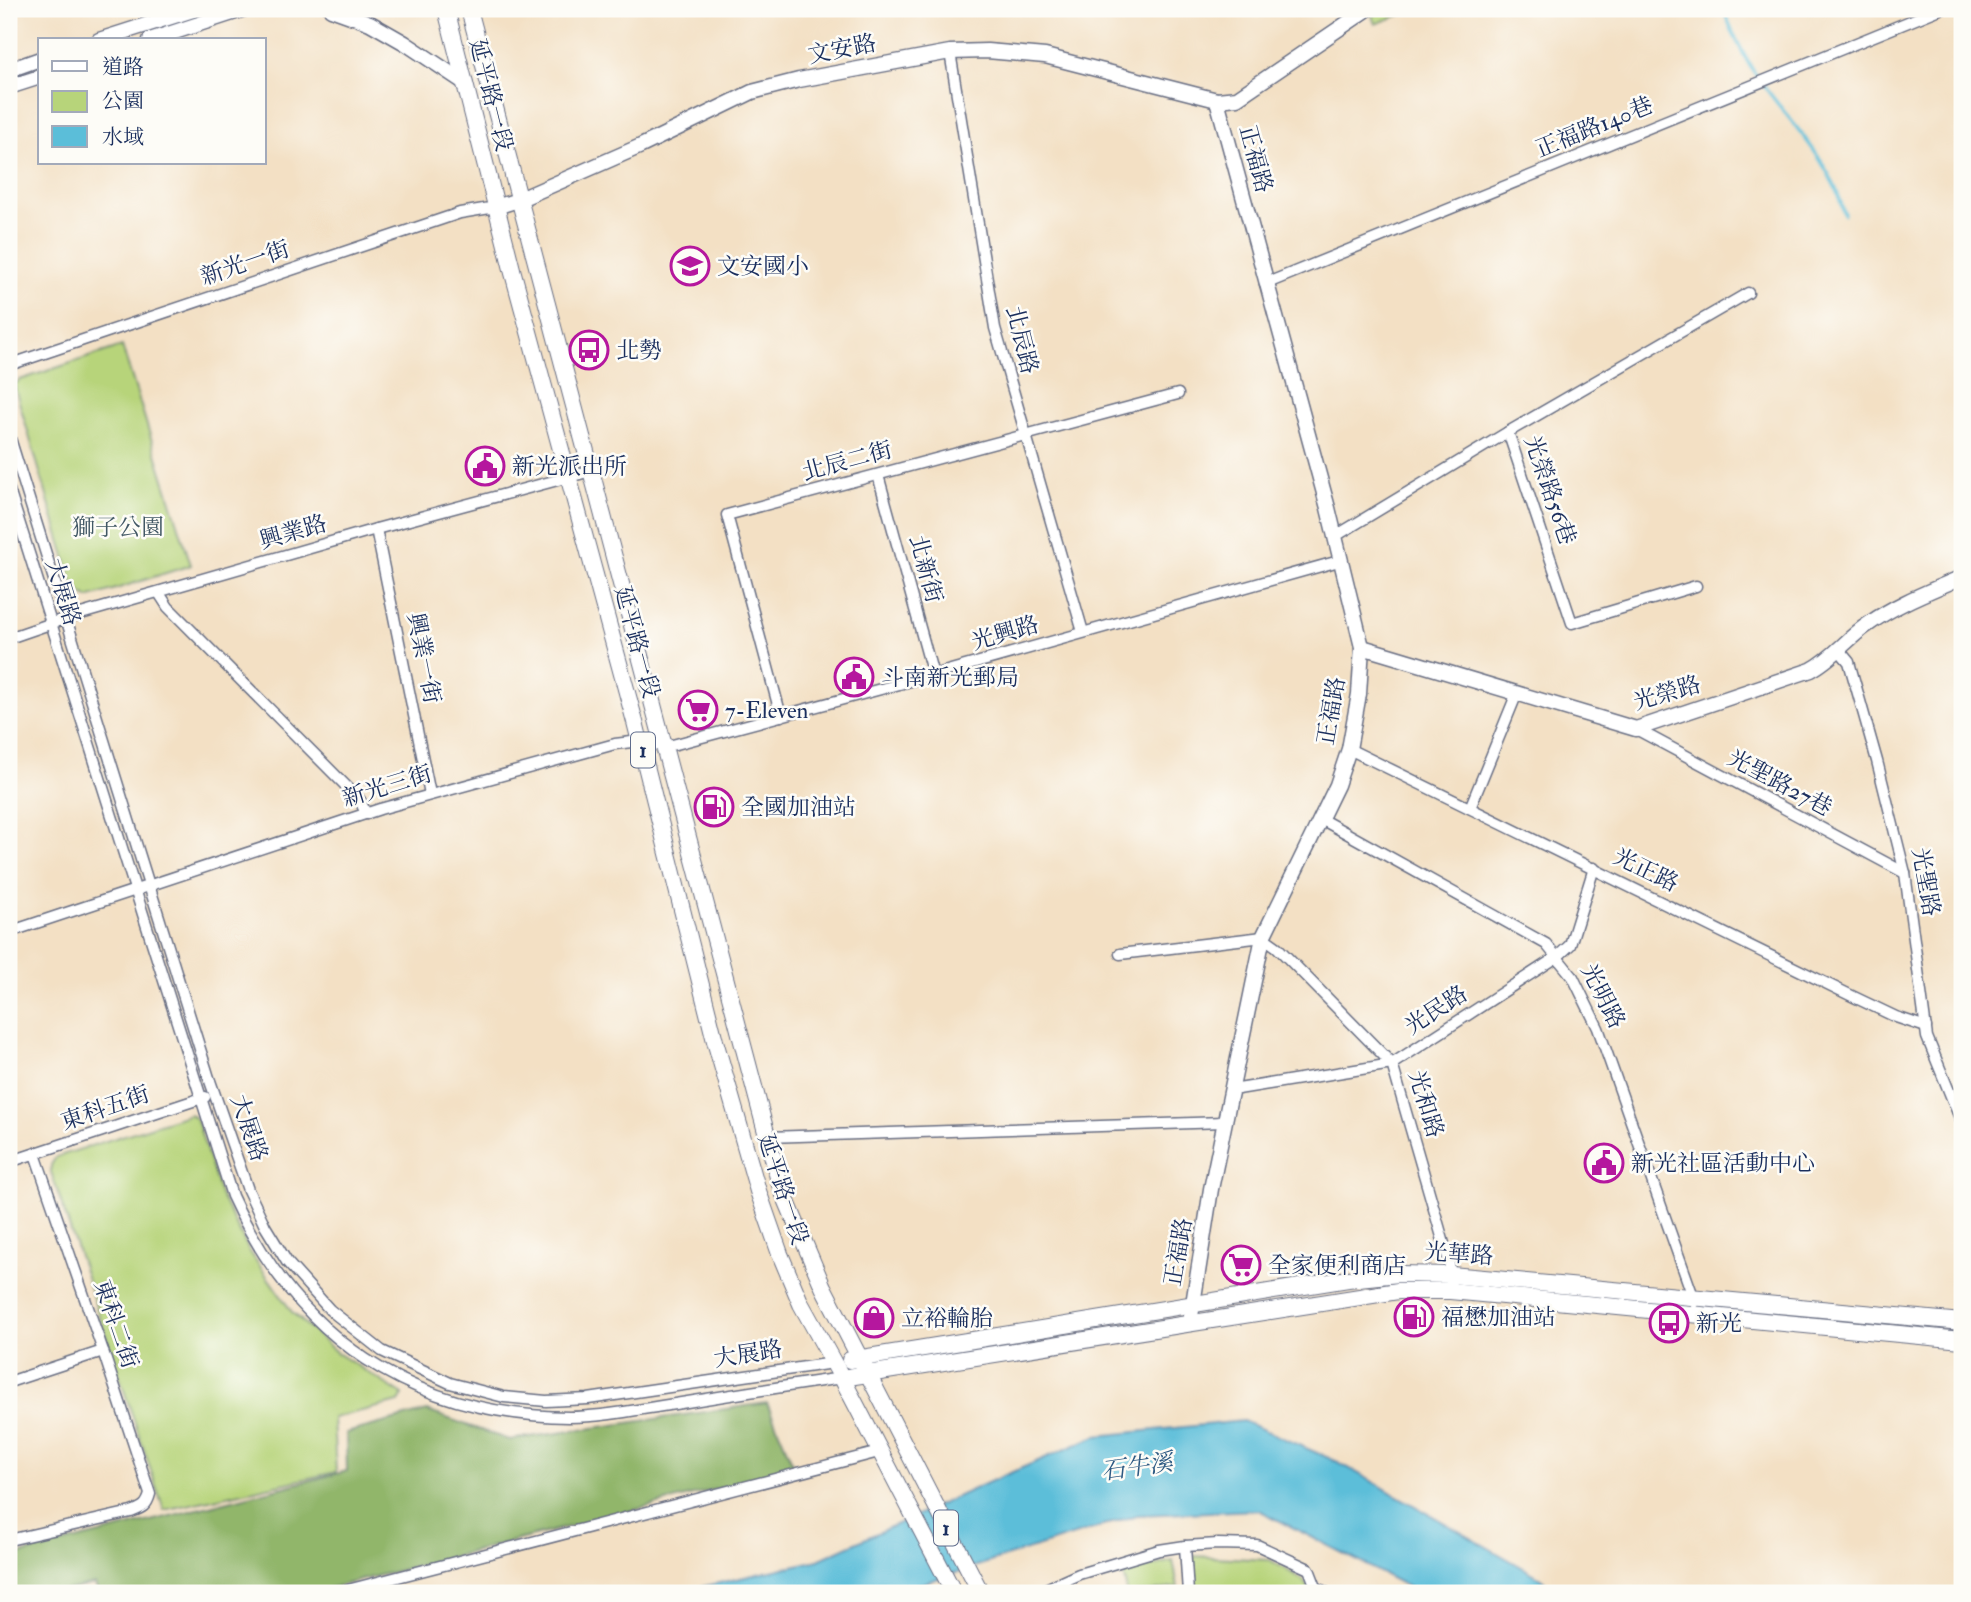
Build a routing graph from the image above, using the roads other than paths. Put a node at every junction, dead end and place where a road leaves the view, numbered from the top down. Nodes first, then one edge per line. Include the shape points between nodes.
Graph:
1 (245, 9) edge
2 (331, 9) edge
3 (446, 9) edge
4 (469, 9) edge
5 (1368, 9) edge
6 (1940, 9) edge
7 (192, 10) edge
8 (193, 26) junction
9 (105, 38) edge
10 (156, 38) edge
11 (950, 52) junction
12 (38, 60) edge
13 (9, 70) edge
14 (38, 77) edge
15 (465, 83) junction
16 (12, 86) edge
17 (1217, 100) junction
18 (518, 200) junction
19 (496, 207) junction
20 (1265, 284) junction
21 (1748, 293) dead end
22 (9, 365) edge
23 (1178, 394) dead end
24 (1508, 432) junction
25 (9, 435) edge
26 (1026, 435) junction
27 (591, 471) junction
28 (878, 475) junction
29 (569, 476) junction
30 (9, 490) edge
31 (376, 529) junction
32 (1334, 537) junction
33 (1339, 561) junction
34 (1962, 577) edge
35 (1696, 586) dead end
36 (159, 593) junction
37 (67, 618) junction
38 (51, 623) junction
39 (1083, 632) junction
40 (9, 638) edge
41 (1362, 647) junction
42 (1839, 650) junction
43 (933, 675) junction
44 (1517, 693) junction
45 (781, 716) junction
46 (1636, 729) junction
47 (640, 741) junction
48 (665, 747) junction
49 (1349, 749) junction
50 (430, 794) junction
51 (1470, 808) junction
52 (366, 814) junction
53 (1321, 819) junction
54 (1594, 868) junction
55 (1905, 873) junction
56 (150, 884) junction
57 (135, 889) junction
58 (704, 892) junction
59 (680, 898) junction
60 (9, 932) edge
61 (1263, 937) junction
62 (1120, 954) dead end
63 (1557, 957) junction
64 (1926, 1027) junction
65 (741, 1034) junction
66 (715, 1041) junction
67 (1392, 1064) junction
68 (1232, 1090) junction
69 (215, 1094) junction
70 (200, 1098) junction
71 (1959, 1104) edge
72 (1224, 1122) junction
73 (1962, 1123) edge
74 (768, 1137) junction
75 (35, 1154) junction
76 (9, 1162) edge
77 (1451, 1283) junction
78 (1694, 1297) junction
79 (1192, 1305) junction
80 (1699, 1315) junction
81 (1845, 1320) junction
82 (1962, 1322) edge
83 (1190, 1323) junction
84 (1962, 1340) edge
85 (103, 1351) junction
86 (858, 1358) junction
87 (833, 1363) junction
88 (866, 1375) junction
89 (842, 1378) junction
90 (9, 1382) edge
91 (879, 1452) junction
92 (9, 1539) edge
93 (1185, 1546) junction
94 (336, 1593) edge
95 (954, 1593) edge
96 (981, 1593) edge
97 (1037, 1593) edge
98 (1188, 1593) edge
99 (1327, 1593) edge

1 - 8 street
2 - 15 street via 370,23
3 - 15 main road, 延平路一段 / 1
4 - 18 main road, 延平路一段 / 1
5 - 17 street via 1237,98
6 - 20 street, 正福路140巷
7 - 8 street
7 - 9 street
8 - 10 street
11 - 17 street, 文安路 via 1045,56
11 - 18 street, 文安路 via 752,92
11 - 26 street, 北辰路 via 995,328
12 - 13 street
13 - 16 street
14 - 16 street
15 - 19 main road, 延平路一段 / 1
17 - 20 street, 正福路
18 - 19 street, 文安路
18 - 27 main road, 延平路一段 / 1
19 - 22 street, 新光一街 via 460,213
19 - 29 main road, 延平路一段 / 1
20 - 32 street, 正福路
21 - 24 street, 光榮路56巷
23 - 26 street, 北辰二街
24 - 32 street
24 - 35 street, 光榮路56巷 via 1572,623
25 - 37 street, 大展路
26 - 28 street, 北辰二街
26 - 39 street, 北辰路
27 - 29 street, 興業路
27 - 48 main road, 延平路一段 / 1
28 - 43 street, 北新街
28 - 45 street, 北辰二街 via 727,515
29 - 31 street, 興業路
29 - 47 main road, 延平路一段 / 1
30 - 38 street, 大展路
31 - 36 street, 興業路
31 - 50 street, 興業一街
32 - 33 street, 正福路
33 - 39 street, 光興路
33 - 41 street, 正福路
34 - 42 street, 光榮路 via 1906,601 1869,623
36 - 37 street, 興業路
36 - 52 street via 360,800
37 - 38 street, 興業路
37 - 56 street, 大展路
38 - 40 street, 興業路
38 - 57 street, 大展路
39 - 43 street, 光興路
41 - 44 street, 光榮路
41 - 49 street, 正福路
42 - 46 street, 光榮路 via 1811,670
42 - 55 street, 光聖路 via 1849,662
43 - 45 street, 光興路
44 - 46 street, 光榮路
44 - 51 street
45 - 48 street, 光興路
46 - 55 street, 光聖路27巷
47 - 48 street, 光興路
47 - 50 street, 新光三街
47 - 59 main road, 延平路一段 / 1
48 - 58 main road, 延平路一段 / 1
49 - 51 street, 光正路
49 - 53 street, 正福路
50 - 52 street, 新光三街
51 - 54 street, 光正路
52 - 56 street, 新光三街
53 - 61 street, 正福路
53 - 63 street, 光明路 via 1546,944
54 - 63 street, 光民路 via 1570,945
54 - 64 street, 光正路 via 1854,997
55 - 64 street, 光聖路
56 - 57 street, 新光三街
56 - 69 street, 大展路
57 - 60 street, 新光三街
57 - 70 street, 大展路
58 - 59 main road
58 - 65 main road, 延平路一段 / 1
59 - 66 main road, 延平路一段 / 1
61 - 62 street
61 - 67 street, 光和路
61 - 68 street, 正福路
63 - 67 street, 光民路
63 - 78 street, 光明路 via 1573,977 1598,1028
64 - 71 street, 光聖路
65 - 66 main road
65 - 74 main road, 延平路一段 / 1
66 - 87 main road, 延平路一段 / 1 via 780,1254
67 - 68 street, 光民路
67 - 77 street, 光和路 via 1447,1251
68 - 72 street, 正福路
69 - 70 street, 東科五街
69 - 87 street, 大展路 via 248,1190 287,1262 330,1310 382,1351 450,1383 504,1397 588,1399
70 - 75 street, 東科五街
70 - 89 street, 大展路 via 232,1196 266,1262 303,1307 340,1340 371,1364 422,1389 515,1414 572,1417
71 - 73 street, 光聖路
72 - 74 street
72 - 79 street, 正福路
74 - 86 main road, 延平路一段 / 1 via 780,1185
75 - 76 street, 東科五街
75 - 85 street, 東科二街
77 - 78 main road, 光華路
77 - 79 main road, 光華路 via 1399,1274
77 - 80 main road, 光華路
77 - 83 main road, 光華路
78 - 80 street, 光明路
78 - 81 main road, 光華路
79 - 83 street, 正福路
79 - 86 main road, 光華路
80 - 81 main road, 光華路
81 - 82 main road, 光華路
81 - 84 main road, 光華路
83 - 88 main road, 光華路
85 - 90 street
85 - 92 street, 東科二街 via 148,1502 143,1508
86 - 87 main road, 光華路
86 - 88 main road, 延平路一段 / 1
87 - 89 main road, 延平路一段 / 1
88 - 89 main road, 光華路
88 - 96 main road, 延平路一段 / 1
89 - 91 main road, 延平路一段 / 1
91 - 94 street
91 - 95 main road, 延平路一段 / 1
93 - 97 street via 1079,1574
93 - 98 street
93 - 99 street via 1257,1545 1309,1569 1316,1587

